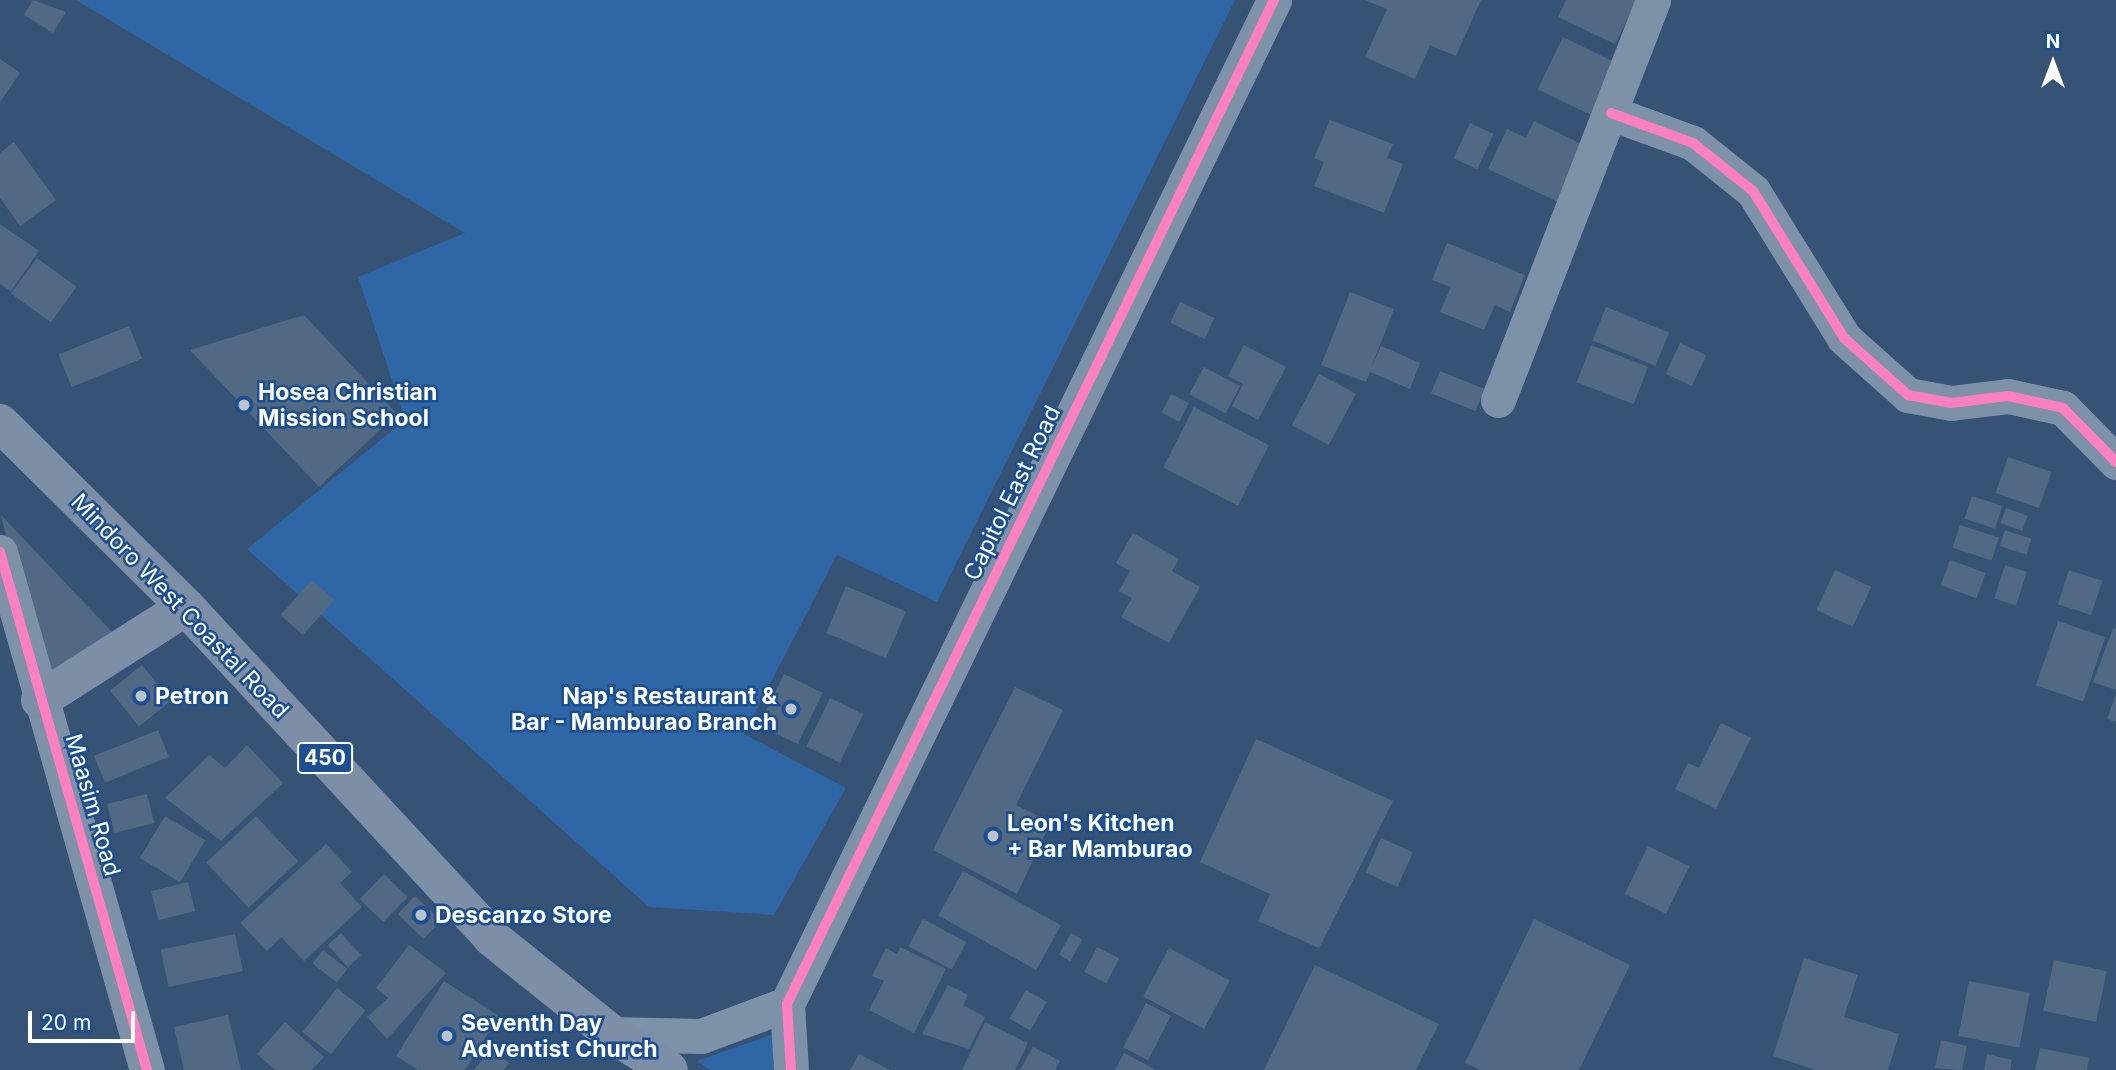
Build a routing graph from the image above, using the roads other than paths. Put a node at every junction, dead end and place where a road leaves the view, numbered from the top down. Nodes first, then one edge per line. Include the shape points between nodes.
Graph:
1 (1274, 0) edge
2 (1653, 0) edge
3 (1611, 113) junction
4 (1498, 400) dead end
5 (0, 423) edge
6 (2116, 462) edge
7 (0, 552) edge
8 (186, 607) junction
9 (40, 700) junction
10 (787, 1004) junction
11 (612, 1034) junction
12 (147, 1070) edge
13 (669, 1070) edge
14 (791, 1070) edge

1 - 10 street, Capitol East Road
2 - 3 street
3 - 4 street
3 - 6 street via 1693,143 1753,191 1844,338 1908,395 1951,403 2008,396 2063,408
5 - 8 main road, Mindoro West Coastal Road / 450
7 - 9 street, Maasim Road
8 - 9 main road
8 - 11 main road, Mindoro West Coastal Road / 450 via 492,938
9 - 12 street, Maasim Road
10 - 11 street via 701,1036
10 - 14 street
11 - 13 main road, Mindoro West Coastal Road / 450

